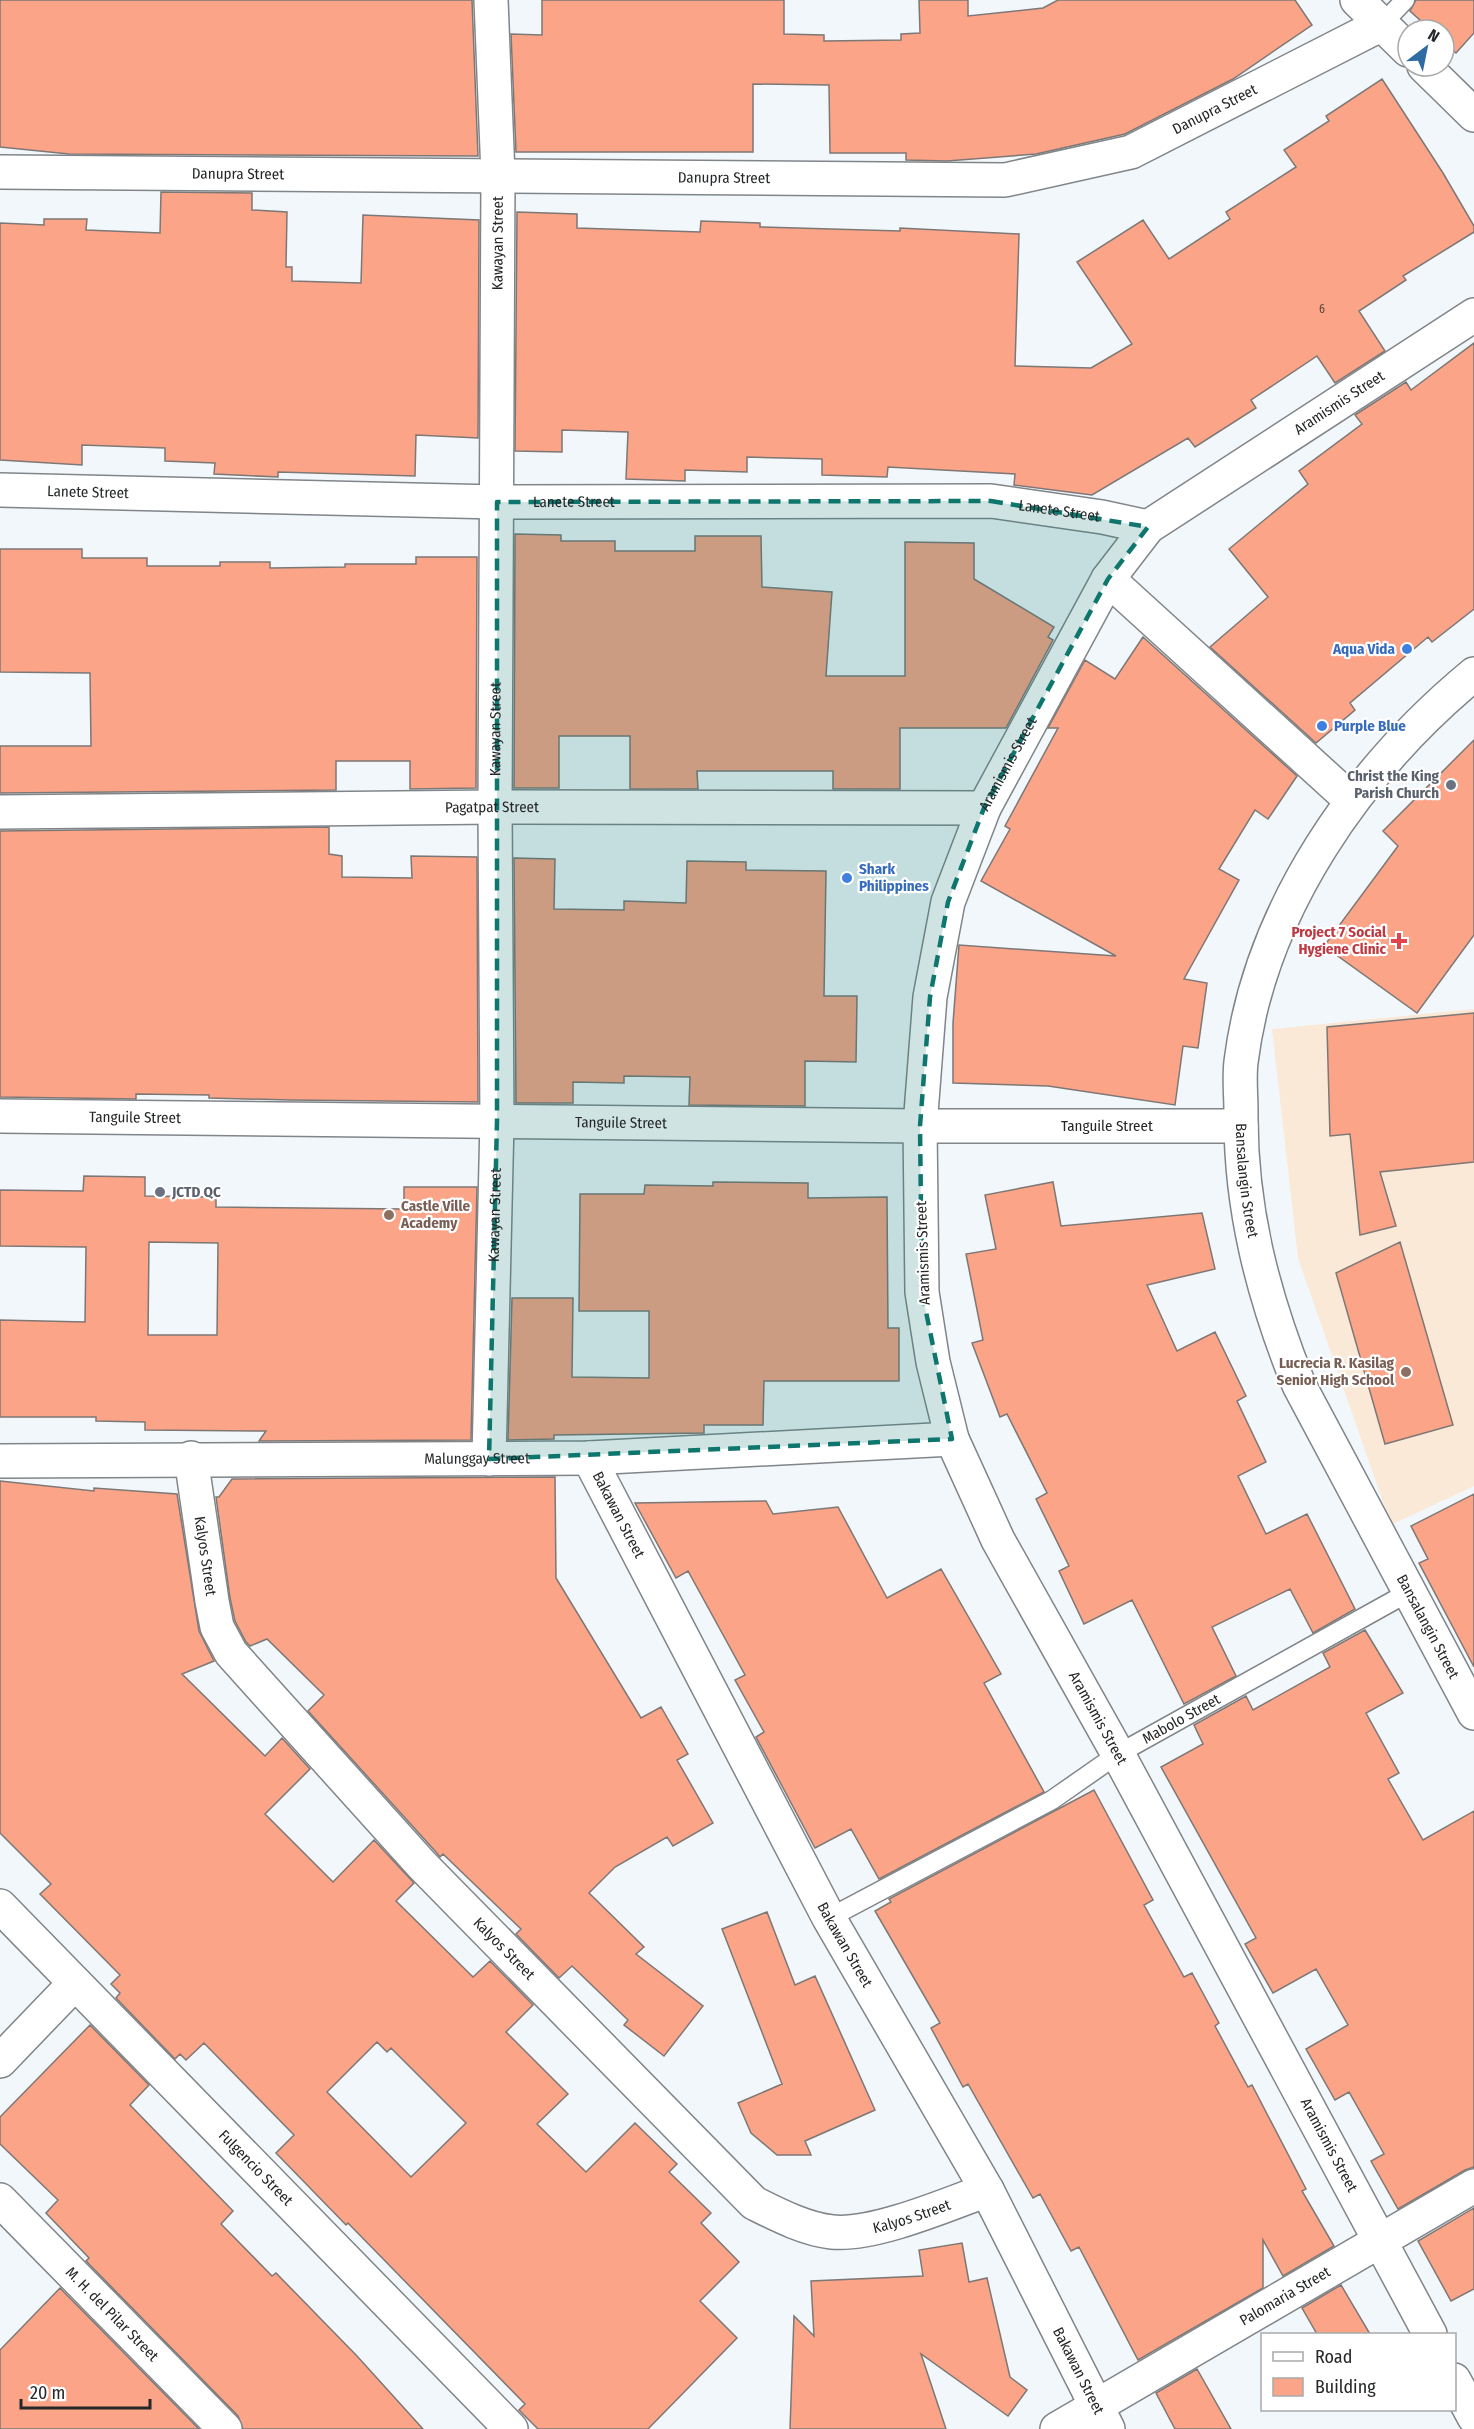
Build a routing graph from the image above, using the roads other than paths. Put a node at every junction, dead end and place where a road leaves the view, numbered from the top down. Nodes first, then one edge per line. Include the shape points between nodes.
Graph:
1 (491, 0) edge
2 (1357, 0) edge
3 (1405, 0) edge
4 (1382, 24) junction
5 (1396, 38) edge
6 (1436, 78) edge
7 (1474, 115) edge
8 (0, 172) edge
9 (498, 175) junction
10 (1474, 315) edge
11 (0, 490) edge
12 (497, 501) junction
13 (1148, 527) junction
14 (1108, 579) junction
15 (1474, 674) edge
16 (1352, 801) junction
17 (495, 807) junction
18 (984, 808) junction
19 (0, 812) edge
20 (0, 1116) edge
21 (496, 1121) junction
22 (920, 1125) junction
23 (1241, 1126) junction
24 (952, 1439) junction
25 (191, 1458) junction
26 (589, 1458) junction
27 (489, 1459) junction
28 (0, 1461) edge
29 (1409, 1592) junction
30 (1474, 1713) edge
31 (1118, 1754) junction
32 (0, 1906) edge
33 (829, 1918) junction
34 (75, 1983) junction
35 (0, 2061) edge
36 (1474, 2186) edge
37 (987, 2190) junction
38 (0, 2200) edge
39 (1380, 2239) junction
40 (1429, 2333) edge
41 (1456, 2382) edge
42 (1102, 2417) edge
43 (1474, 2417) edge
44 (225, 2429) edge
45 (511, 2429) edge
46 (1057, 2429) edge

1 - 9 street, Kawayan Street
2 - 4 street
3 - 4 lane, Danupra Street
4 - 5 street
4 - 9 street, Danupra Street via 1131,152 1005,180
6 - 7 street
8 - 9 street, Danupra Street
9 - 12 street, Kawayan Street
10 - 13 street, Aramismis Street
11 - 12 street, Lanete Street
12 - 13 street, Lanete Street via 991,501
12 - 17 street, Kawayan Street
13 - 14 street, Aramismis Street
14 - 16 street
14 - 18 street, Aramismis Street
15 - 16 street, Bansalangin Street via 1385,758
16 - 23 street, Bansalangin Street via 1320,848 1290,904 1264,966 1251,1006 1241,1064
17 - 18 street, Pagatpat Street
17 - 19 street, Pagatpat Street
17 - 21 street, Kawayan Street
18 - 22 street, Aramismis Street via 948,902 930,997
20 - 21 street, Tanguile Street
21 - 22 street, Tanguile Street
21 - 27 street, Kawayan Street
22 - 23 street, Tanguile Street
22 - 24 street, Aramismis Street via 922,1292 933,1362
23 - 29 street, Bansalangin Street via 1247,1215 1278,1333 1299,1385
24 - 26 street, Malunggay Street
24 - 31 street, Aramismis Street via 998,1540
25 - 27 street, Malunggay Street
25 - 28 street, Malunggay Street
25 - 37 street, Kalyos Street via 212,1601 218,1627 231,1653 422,1865 754,2203 788,2220 832,2232 884,2226
26 - 27 street, Malunggay Street
26 - 33 street, Bakawan Street
29 - 30 street, Bansalangin Street
29 - 31 lane, Mabolo Street
31 - 33 lane, Mabolo Street via 1052,1800
31 - 39 street, Aramismis Street
32 - 34 street, Fulgencio Street
33 - 37 street, Bakawan Street
34 - 35 street
34 - 45 street, Fulgencio Street
36 - 39 street, Palomaria Street
37 - 42 street, Bakawan Street
38 - 44 street, M. H. del Pilar Street
39 - 40 street, Aramismis Street
39 - 42 street, Palomaria Street
41 - 43 street
42 - 46 street, Palomaria Street

